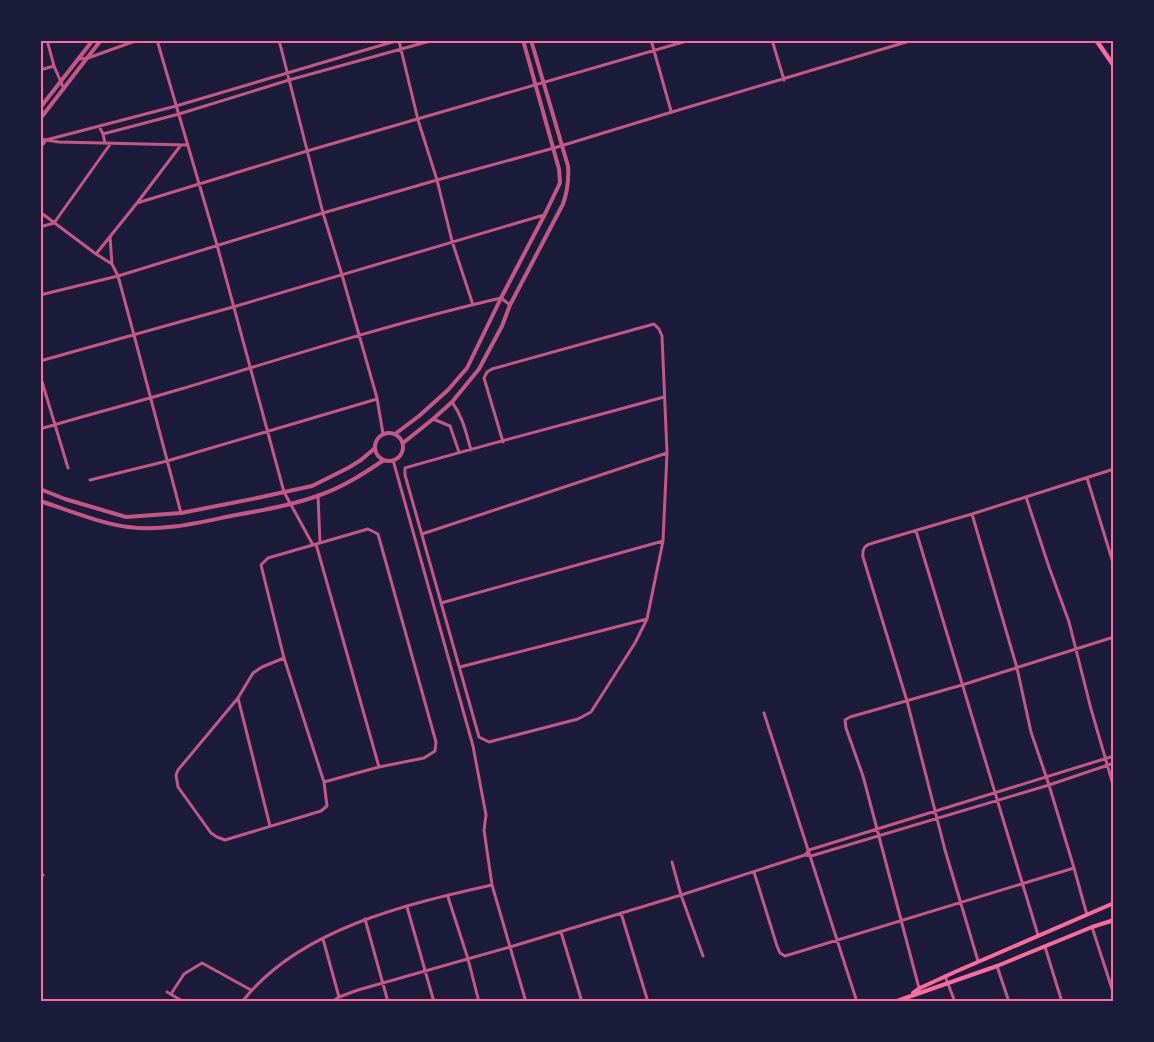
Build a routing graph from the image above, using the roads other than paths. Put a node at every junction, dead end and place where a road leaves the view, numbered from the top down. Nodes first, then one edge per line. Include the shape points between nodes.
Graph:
1 (47, 40) edge
2 (93, 40) edge
3 (101, 40) edge
4 (138, 40) edge
5 (157, 40) edge
6 (279, 40) edge
7 (399, 40) edge
8 (434, 40) edge
9 (523, 40) edge
10 (531, 40) edge
11 (651, 40) edge
12 (690, 40) edge
13 (772, 40) edge
14 (894, 40) edge
15 (914, 40) edge
16 (1096, 40) edge
17 (896, 46) junction
18 (402, 50) junction
19 (654, 51) junction
20 (88, 58) junction
21 (79, 59) junction
22 (54, 66) junction
23 (1113, 66) edge
24 (40, 70) edge
25 (287, 74) junction
26 (288, 80) junction
27 (784, 80) junction
28 (543, 82) junction
29 (60, 83) junction
30 (536, 85) junction
31 (64, 89) junction
32 (176, 106) junction
33 (40, 108) edge
34 (672, 112) junction
35 (179, 114) junction
36 (40, 119) edge
37 (418, 120) junction
38 (99, 126) junction
39 (103, 134) junction
40 (40, 139) edge
41 (46, 140) junction
42 (105, 143) junction
43 (111, 143) junction
44 (181, 145) junction
45 (187, 145) junction
46 (562, 145) junction
47 (40, 148) edge
48 (554, 148) junction
49 (307, 151) junction
50 (437, 180) junction
51 (198, 184) junction
52 (137, 203) junction
53 (40, 212) edge
54 (323, 213) junction
55 (546, 214) junction
56 (54, 223) junction
57 (40, 227) edge
58 (110, 237) junction
59 (452, 241) junction
60 (218, 245) junction
61 (96, 254) junction
62 (112, 264) junction
63 (342, 274) junction
64 (118, 276) junction
65 (40, 295) edge
66 (501, 298) junction
67 (473, 305) junction
68 (510, 305) junction
69 (233, 306) junction
70 (134, 335) junction
71 (359, 335) junction
72 (40, 361) edge
73 (251, 368) junction
74 (40, 375) edge
75 (448, 390) junction
76 (152, 398) junction
77 (377, 398) junction
78 (664, 398) junction
79 (453, 400) junction
80 (433, 419) junction
81 (56, 425) junction
82 (40, 429) edge
83 (267, 432) junction
84 (383, 434) junction
85 (394, 434) junction
86 (503, 442) junction
87 (403, 443) junction
88 (375, 448) junction
89 (471, 450) junction
90 (459, 453) junction
91 (666, 453) junction
92 (384, 460) junction
93 (393, 460) junction
94 (167, 461) junction
95 (68, 468) dead end
96 (1113, 469) edge
97 (1087, 478) junction
98 (90, 480) dead end
99 (40, 489) edge
100 (284, 492) junction
101 (318, 496) junction
102 (1026, 497) junction
103 (40, 501) edge
104 (289, 504) junction
105 (181, 513) junction
106 (972, 514) junction
107 (916, 531) junction
108 (422, 534) junction
109 (663, 541) junction
110 (316, 544) junction
111 (1113, 566) edge
112 (441, 603) junction
113 (647, 620) junction
114 (1113, 637) edge
115 (1076, 650) junction
116 (284, 658) junction
117 (459, 667) junction
118 (1017, 668) junction
119 (962, 685) junction
120 (238, 698) junction
121 (907, 701) junction
122 (764, 713) dead end
123 (1113, 756) edge
124 (1105, 758) junction
125 (1113, 763) edge
126 (1107, 765) junction
127 (379, 767) junction
128 (1046, 776) junction
129 (324, 782) junction
130 (1048, 784) junction
131 (1113, 788) edge
132 (994, 792) junction
133 (997, 800) junction
134 (934, 811) junction
135 (937, 819) junction
136 (270, 826) junction
137 (876, 830) junction
138 (878, 836) junction
139 (809, 850) junction
140 (805, 855) junction
141 (811, 856) junction
142 (672, 862) dead end
143 (1074, 868) junction
144 (754, 872) junction
145 (492, 885) junction
146 (1022, 885) junction
147 (681, 895) junction
148 (448, 896) junction
149 (960, 903) junction
150 (1113, 904) edge
151 (407, 907) junction
152 (621, 913) junction
153 (1087, 915) junction
154 (365, 919) junction
155 (1113, 920) edge
156 (901, 921) junction
157 (1092, 927) junction
158 (561, 932) junction
159 (1038, 935) junction
160 (323, 939) junction
161 (837, 941) junction
162 (510, 947) junction
163 (1046, 947) junction
164 (702, 956) dead end
165 (468, 959) junction
166 (978, 961) junction
167 (997, 966) junction
168 (426, 971) junction
169 (945, 976) junction
170 (383, 984) junction
171 (948, 984) junction
172 (251, 990) junction
173 (920, 990) junction
174 (1113, 995) edge
175 (339, 997) junction
176 (648, 1001) edge
177 (184, 1002) edge
178 (242, 1002) edge
179 (332, 1002) edge
180 (388, 1002) edge
181 (434, 1002) edge
182 (479, 1002) edge
183 (526, 1002) edge
184 (582, 1002) edge
185 (643, 1002) edge
186 (857, 1002) edge
187 (894, 1002) edge
188 (955, 1002) edge
189 (1009, 1002) edge
190 (1062, 1002) edge

1 - 22 street
2 - 21 street
3 - 20 street
4 - 20 street
5 - 32 street
6 - 25 street
7 - 18 street
7 - 25 street
8 - 18 street
9 - 30 street
10 - 28 street
11 - 19 street
12 - 19 street
13 - 27 street
14 - 17 street
15 - 17 street
16 - 23 main road
17 - 27 street
18 - 26 street
18 - 37 street
19 - 28 street
19 - 34 street
20 - 21 street
20 - 31 street
21 - 29 street
22 - 24 street
22 - 29 street
25 - 26 street
25 - 32 street
26 - 35 street
26 - 49 street
27 - 34 street
28 - 30 street
28 - 46 street
29 - 31 street
29 - 33 street
30 - 37 street
30 - 48 street
31 - 36 street
32 - 35 street
32 - 38 street
34 - 46 street
35 - 39 street
35 - 45 street
37 - 49 street
37 - 50 street
38 - 39 street
38 - 41 street
39 - 42 street
40 - 41 street
41 - 42 street
41 - 47 street
42 - 43 street
43 - 44 street
43 - 56 street
44 - 45 street
44 - 52 street
45 - 51 street
46 - 48 street
46 - 68 street via 568,166 568,189
48 - 50 street
48 - 55 street via 560,183
49 - 51 street
49 - 54 street
50 - 54 street
50 - 59 street
51 - 52 street
51 - 60 street
52 - 58 street
53 - 56 street
54 - 60 street
54 - 63 street
55 - 59 street
55 - 66 street
56 - 57 street
56 - 61 street
58 - 61 street
58 - 62 street
59 - 63 street
59 - 67 street
60 - 64 street
60 - 69 street
61 - 62 street
62 - 64 street
63 - 69 street
63 - 71 street
64 - 65 street
64 - 70 street
66 - 67 street
66 - 68 street
66 - 75 street via 467,368
67 - 71 street
68 - 79 street via 479,369
69 - 70 street
69 - 73 street
70 - 72 street
70 - 76 street
71 - 73 street
71 - 77 street
73 - 76 street
73 - 83 street
74 - 81 street
75 - 79 street
75 - 85 street
76 - 81 street
76 - 94 street
77 - 83 street
77 - 84 street
78 - 86 street
78 - 86 street via 662,336 654,324 487,372 484,378
78 - 91 street
79 - 80 street
79 - 89 street
80 - 87 street
80 - 90 street via 450,426
81 - 82 street
81 - 95 street
83 - 94 street
83 - 100 street
84 - 85 street
84 - 88 street
85 - 87 street
86 - 89 street
87 - 93 street via 403,451
88 - 92 street
88 - 100 street via 334,476
89 - 90 street
90 - 108 street via 405,468
91 - 108 street
91 - 109 street
92 - 93 street
92 - 101 street
93 - 145 street via 473,746 486,815 484,830
94 - 98 street
94 - 105 street
96 - 97 street
97 - 102 street
97 - 111 street
99 - 105 street via 126,517
100 - 104 street
100 - 105 street
101 - 104 street
101 - 110 street
102 - 106 street
102 - 115 street
103 - 104 street via 110,523 153,528
104 - 110 street
106 - 107 street
106 - 118 street
107 - 119 street
107 - 121 street via 873,543 864,548 863,557
108 - 112 street
109 - 112 street
109 - 113 street
110 - 116 street via 268,558 261,565
110 - 127 street
110 - 127 street via 368,529 378,534 436,742 435,751 424,758
112 - 117 street
113 - 117 street
113 - 117 street via 591,712 578,719 489,742 479,737
114 - 115 street
115 - 118 street
115 - 124 street
116 - 120 street via 253,673
116 - 129 street
118 - 119 street
118 - 128 street via 1030,732
119 - 121 street
119 - 132 street
120 - 136 street
120 - 136 street via 178,770 178,787 217,837 225,840
121 - 134 street
121 - 137 street via 845,720
122 - 139 street
123 - 124 street
124 - 126 street
124 - 128 street
125 - 126 street
126 - 130 street
126 - 131 street
127 - 129 street
128 - 130 street
128 - 132 street
129 - 136 street via 327,806 321,811
130 - 133 street
130 - 143 street
132 - 133 street
132 - 134 street
133 - 135 street
133 - 146 street
134 - 135 street
134 - 137 street
135 - 138 street
135 - 149 street
137 - 138 street
137 - 139 street
138 - 141 street
138 - 156 street
139 - 140 street
139 - 141 street
140 - 141 street
140 - 144 street
141 - 161 street
142 - 147 street
143 - 146 street
143 - 153 street
144 - 147 street
144 - 161 street via 783,956
145 - 148 street
145 - 162 street
146 - 149 street
146 - 159 street
147 - 152 street
147 - 164 street
148 - 151 street
148 - 165 street
149 - 156 street
149 - 166 street
150 - 153 main road
151 - 154 street
151 - 168 street
152 - 158 street
152 - 176 street
153 - 159 main road
154 - 160 street
154 - 170 street
155 - 157 main road
156 - 161 street
156 - 173 street
157 - 163 main road
157 - 174 street
158 - 162 street
158 - 184 street
159 - 166 main road
160 - 172 street via 281,963
160 - 175 street
161 - 186 street
162 - 165 street
162 - 183 street
163 - 167 main road
163 - 190 street
165 - 168 street
165 - 182 street
166 - 169 main road
167 - 171 main road
167 - 189 street
168 - 170 street
168 - 181 street
169 - 171 street
169 - 173 main road
170 - 175 street
170 - 180 street
171 - 173 main road
171 - 188 street
172 - 177 street via 202,963 184,974 169,993
172 - 178 street
173 - 187 main road
175 - 179 street
176 - 185 street

